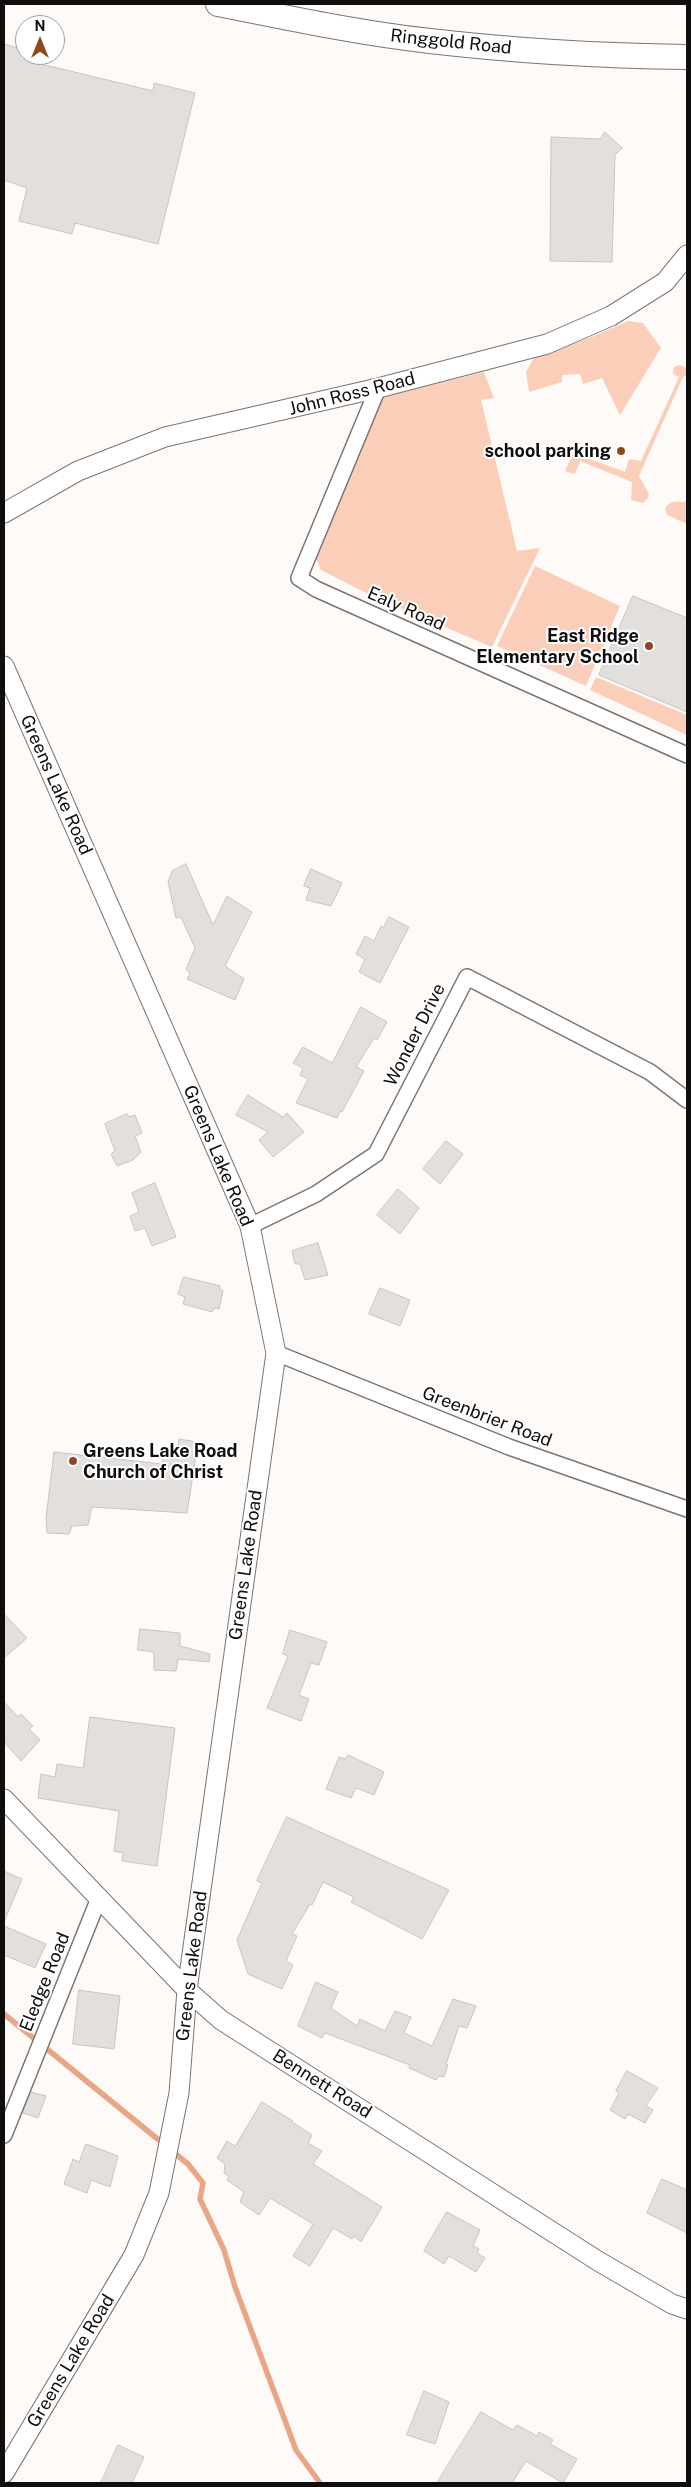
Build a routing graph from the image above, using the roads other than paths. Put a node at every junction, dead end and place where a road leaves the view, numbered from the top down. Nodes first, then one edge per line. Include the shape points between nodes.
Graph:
1 (218, 4) edge
2 (687, 57) edge
3 (687, 255) edge
4 (378, 388) junction
5 (4, 514) edge
6 (4, 666) edge
7 (687, 755) edge
8 (687, 1100) edge
9 (250, 1226) junction
10 (276, 1353) junction
11 (687, 1509) edge
12 (4, 1799) edge
13 (99, 1898) junction
14 (187, 1990) junction
15 (4, 2135) edge
16 (687, 2310) edge
17 (4, 2473) edge

1 - 2 main road, Ringgold Road via 430,41 555,52
3 - 4 street, John Ross Road via 665,282 611,316 547,344
4 - 5 street, John Ross Road via 165,438 78,471
4 - 7 street, Ealy Road via 299,578 325,593
6 - 9 street, Greens Lake Road
8 - 9 street, Wonder Drive via 650,1072 467,976 376,1154 316,1194
9 - 10 street, Greens Lake Road
10 - 11 street, Greenbrier Road via 509,1447
10 - 14 street, Greens Lake Road
12 - 13 street, Bennett Road
13 - 14 street, Bennett Road
13 - 15 street, Eledge Road
14 - 16 street, Bennett Road via 222,2020 296,2069 598,2261
14 - 17 street, Greens Lake Road via 179,2093 159,2193 134,2255

